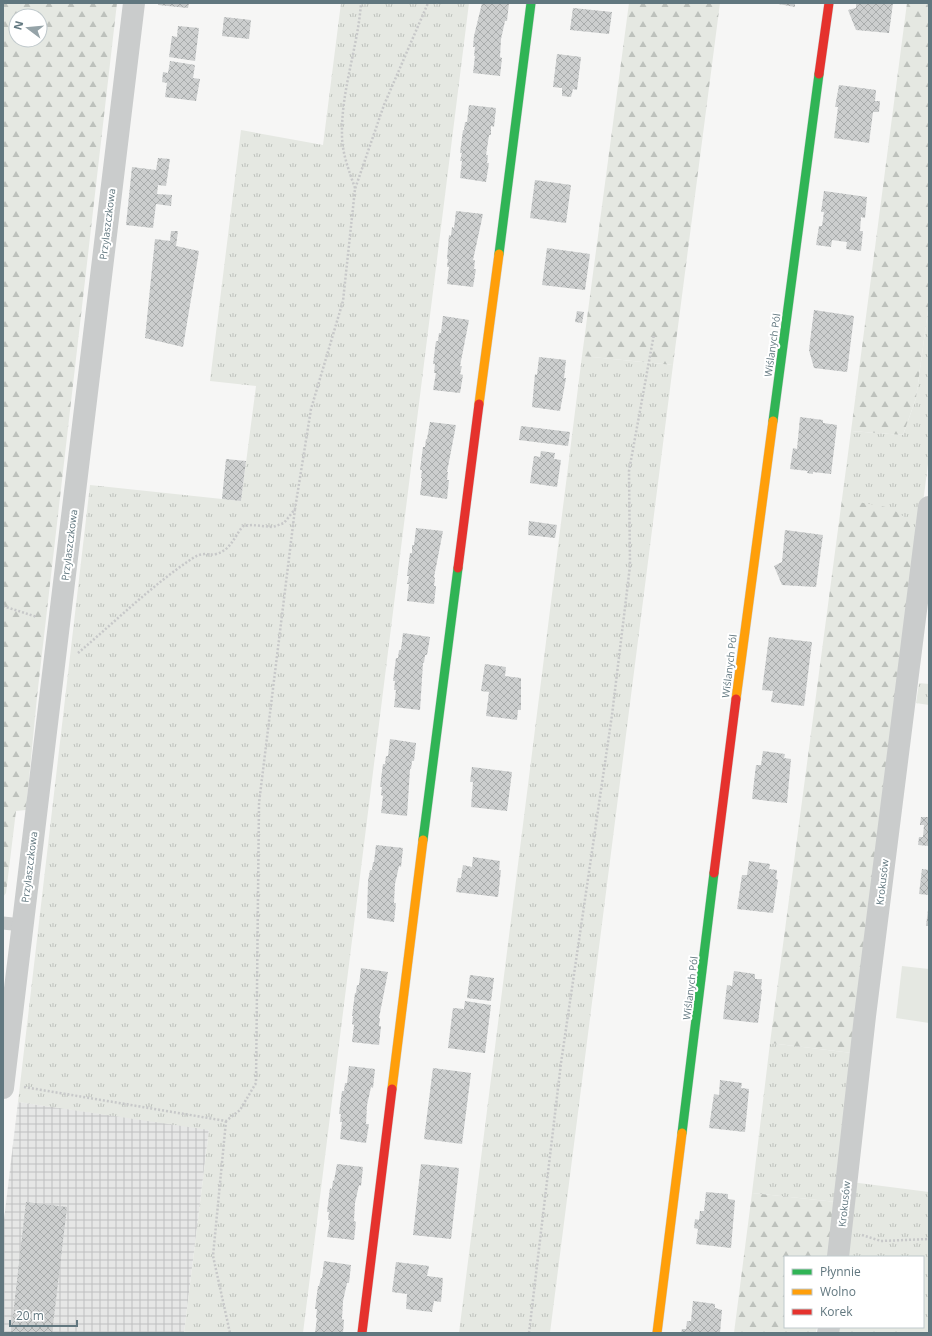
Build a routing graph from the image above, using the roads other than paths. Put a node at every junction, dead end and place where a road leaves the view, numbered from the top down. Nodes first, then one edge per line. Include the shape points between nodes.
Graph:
1 (134, 3) edge
2 (531, 3) edge
3 (828, 3) edge
4 (929, 507) edge
5 (13, 924) edge
6 (4, 1083) edge
7 (3, 1088) edge
8 (838, 1256) edge
9 (362, 1333) edge
10 (657, 1333) edge

1 - 5 street, Przylaszczkowa via 59,624
2 - 9 street
3 - 10 street, Wiślanych Pól via 739,671
4 - 8 street, Krokusów via 865,1016
5 - 6 street, Przylaszczkowa
6 - 7 street, Przylaszczkowa

